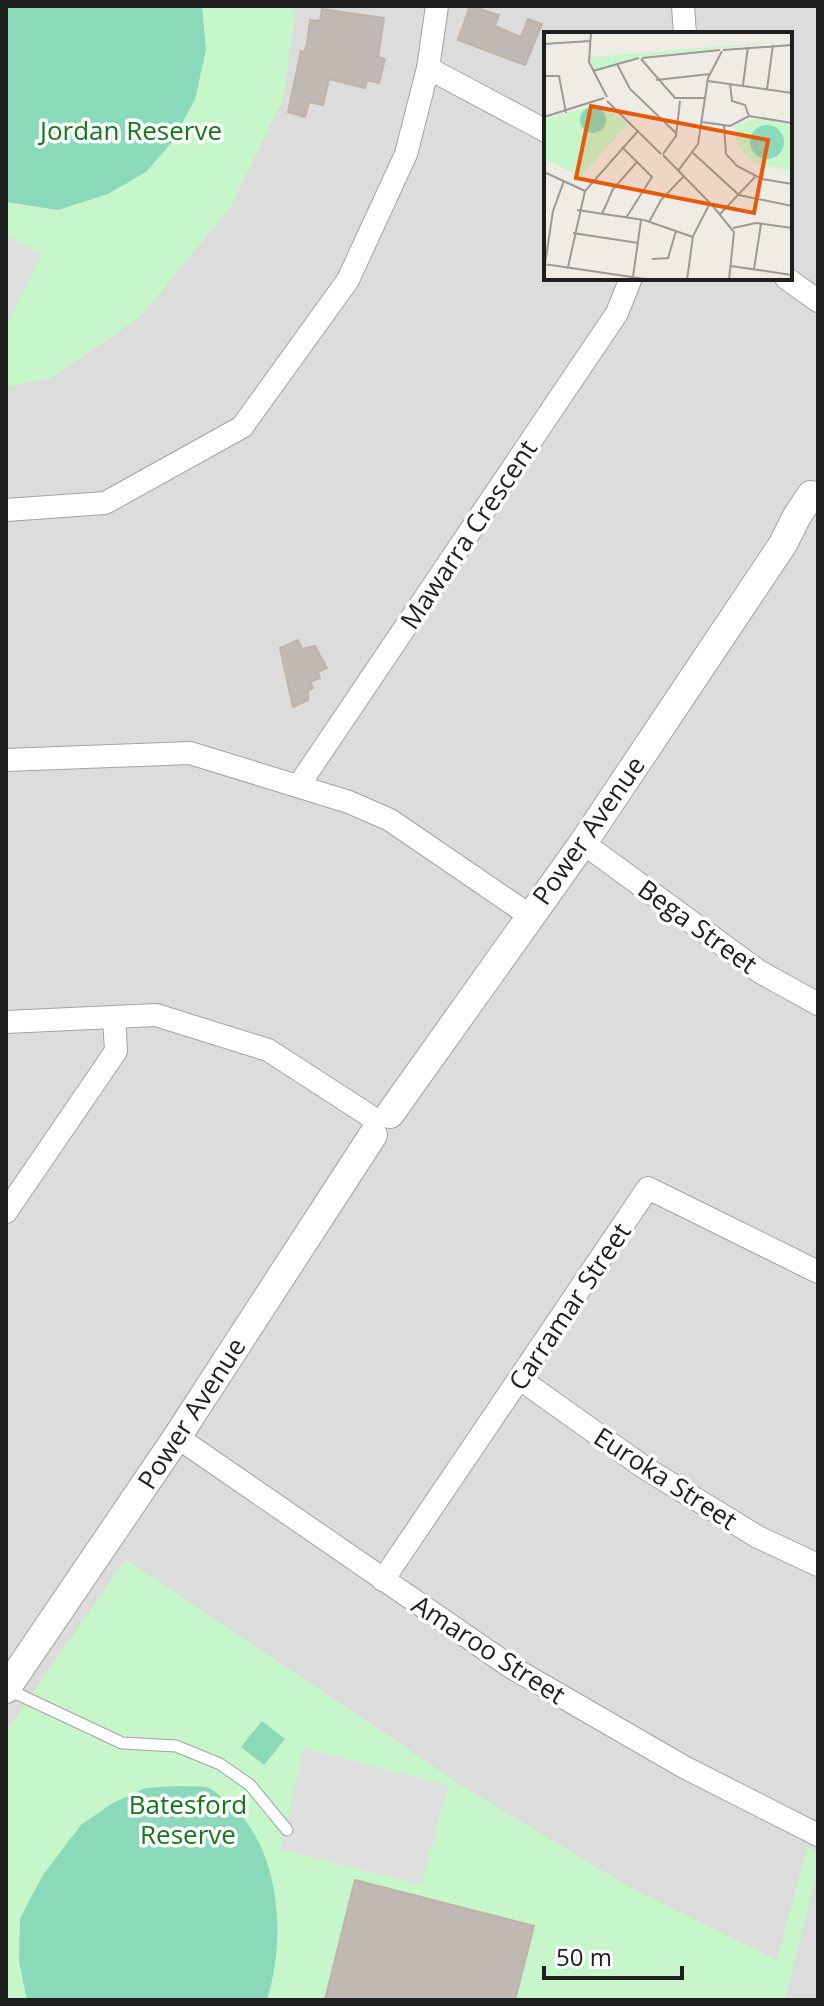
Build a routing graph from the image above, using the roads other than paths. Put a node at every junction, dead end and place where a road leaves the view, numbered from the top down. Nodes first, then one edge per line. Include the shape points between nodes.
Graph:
1 (437, 6) edge
2 (683, 6) edge
3 (685, 32) edge
4 (428, 68) junction
5 (544, 130) edge
6 (630, 280) edge
7 (789, 280) edge
8 (818, 301) edge
9 (816, 497) edge
10 (6, 510) edge
11 (6, 760) edge
12 (299, 785) junction
13 (583, 843) junction
14 (529, 915) junction
15 (818, 1004) edge
16 (114, 1017) junction
17 (6, 1022) edge
18 (378, 1122) junction
19 (6, 1212) edge
20 (818, 1272) edge
21 (520, 1379) junction
22 (177, 1437) junction
23 (818, 1565) edge
24 (383, 1580) junction
25 (6, 1689) edge
26 (287, 1830) dead end
27 (818, 1835) edge

1 - 4 street
2 - 3 street
4 - 5 street
4 - 10 street via 406,154 348,280 242,427 105,503
6 - 12 street, Mawarra Crescent via 617,313
7 - 8 street
9 - 13 street, Power Avenue via 799,533 783,544
11 - 12 street via 190,753
12 - 14 street via 390,820
13 - 14 street, Power Avenue
13 - 15 street, Bega Street via 760,972
14 - 18 street, Power Avenue
16 - 17 street
16 - 18 street via 156,1015 268,1050
16 - 19 street via 116,1051
18 - 22 street, Power Avenue
20 - 21 street, Carramar Street via 648,1188
21 - 23 street, Euroka Street via 645,1468 758,1537
21 - 24 street, Carramar Street
22 - 24 street, Amaroo Street
22 - 25 street, Power Avenue
24 - 27 street, Amaroo Street via 511,1667 684,1767
25 - 26 lane via 122,1743 176,1746 220,1764 250,1785

